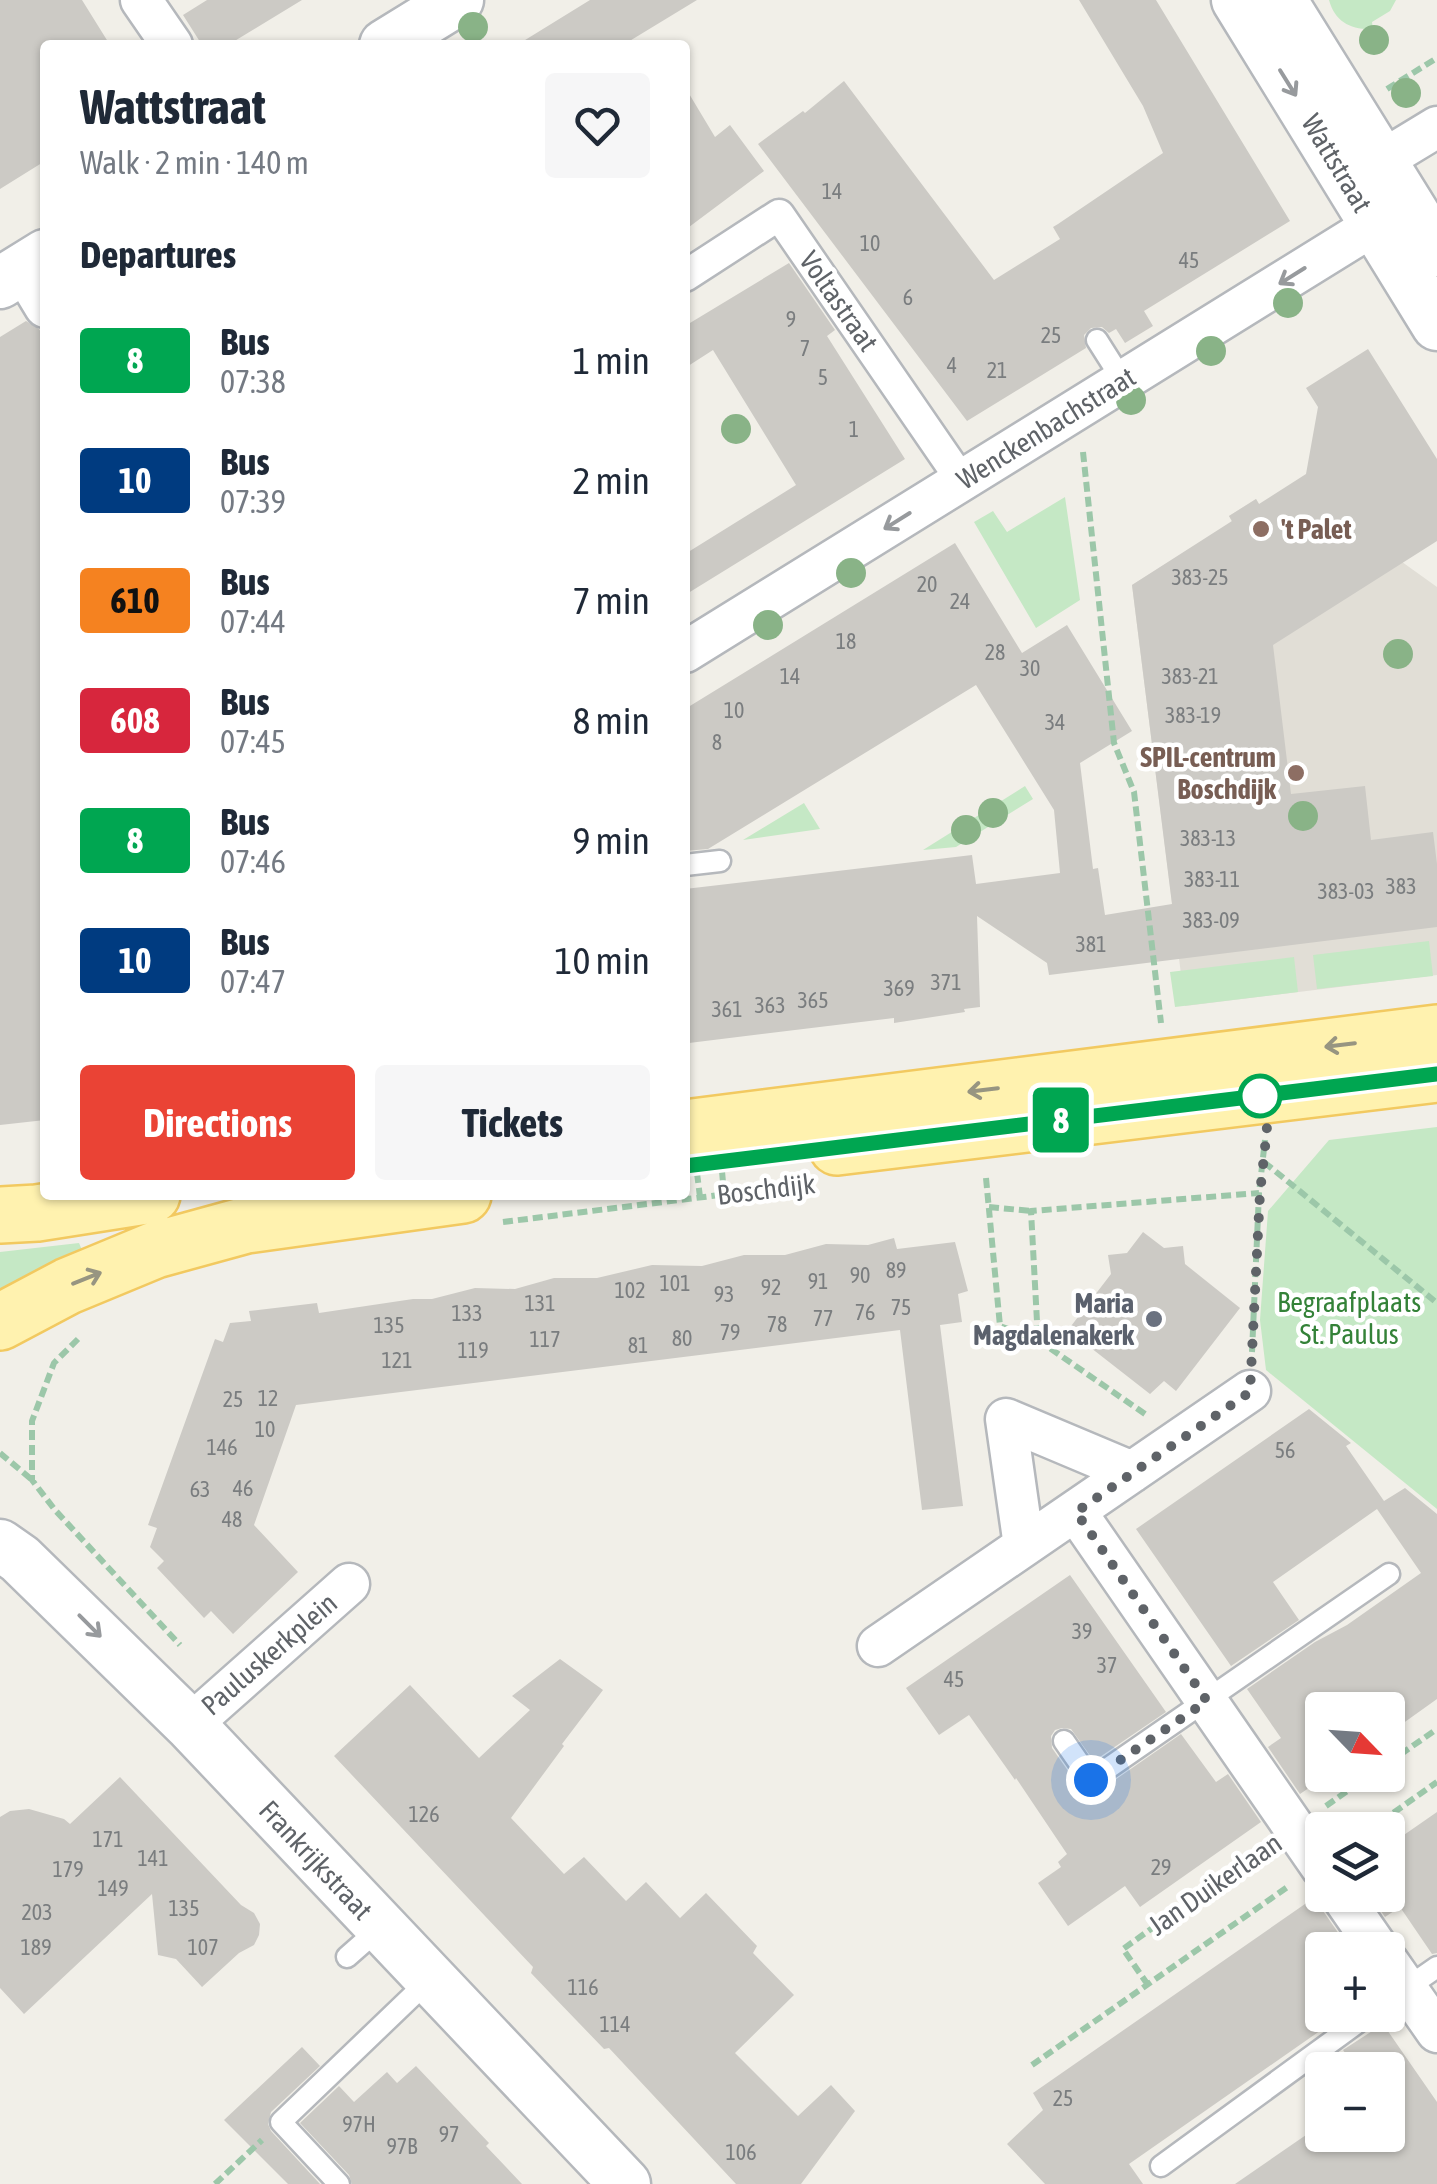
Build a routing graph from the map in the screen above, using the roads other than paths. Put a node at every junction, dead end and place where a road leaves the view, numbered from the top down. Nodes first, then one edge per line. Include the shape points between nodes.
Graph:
1 (142, 0) edge
2 (458, 0) edge
3 (1237, 0) edge
4 (1281, 0) edge
5 (169, 40) edge
6 (393, 40) edge
7 (1437, 127) edge
8 (1382, 162) junction
9 (1392, 215) junction
10 (1437, 251) edge
11 (690, 273) edge
12 (1437, 325) edge
13 (1098, 340) dead end
14 (1124, 380) junction
15 (962, 480) junction
16 (690, 649) edge
17 (720, 861) dead end
18 (690, 864) edge
19 (1437, 1033) edge
20 (1437, 1074) edge
21 (702, 1172) edge
22 (120, 1200) edge
23 (475, 1210) edge
24 (0, 1214) edge
25 (0, 1322) edge
26 (1250, 1392) road end
27 (1132, 1472) junction
28 (1076, 1512) junction
29 (0, 1546) edge
30 (1024, 1546) junction
31 (1388, 1574) dead end
32 (349, 1584) dead end
33 (878, 1646) dead end
34 (1207, 1701) junction
35 (207, 1709) junction
36 (1064, 1740) dead end
37 (1305, 1844) edge
38 (430, 1980) junction
39 (1405, 1981) edge
40 (1345, 2032) edge
41 (1437, 2032) edge
42 (1161, 2166) dead end
43 (339, 2184) edge
44 (624, 2184) edge

1 - 5 street
2 - 6 street
3 -> 9 street, Wattstraat
4 - 8 street, Wattstraat
7 - 8 street
8 - 9 street, Wattstraat
9 - 10 street, Wattstraat
9 - 12 street, Wattstraat
9 -> 14 street, Wenckenbachstraat
11 - 15 street, Voltastraat via 779,215
13 - 14 lane
14 - 15 street, Wenckenbachstraat
15 -> 16 street, Wenckenbachstraat
17 - 18 lane
19 -> 21 main road
20 - 21 main road, Boschdijk
22 - 24 main road
25 -> 23 main road via 138,1257 246,1225
26 - 27 street
27 - 28 street
27 - 30 street via 1006,1419
28 - 30 street
28 - 34 street, Jan Duikerlaan
29 -> 35 street, Frankrijkstraat
30 - 33 street
31 - 34 lane
32 - 35 street, Pauluskerkplein
34 - 36 lane via 1091,1780
34 - 37 street, Jan Duikerlaan
35 - 38 street, Frankrijkstraat via 363,1942
38 - 43 lane via 281,2122
38 - 44 street, Frankrijkstraat
39 - 41 street
40 - 42 lane

